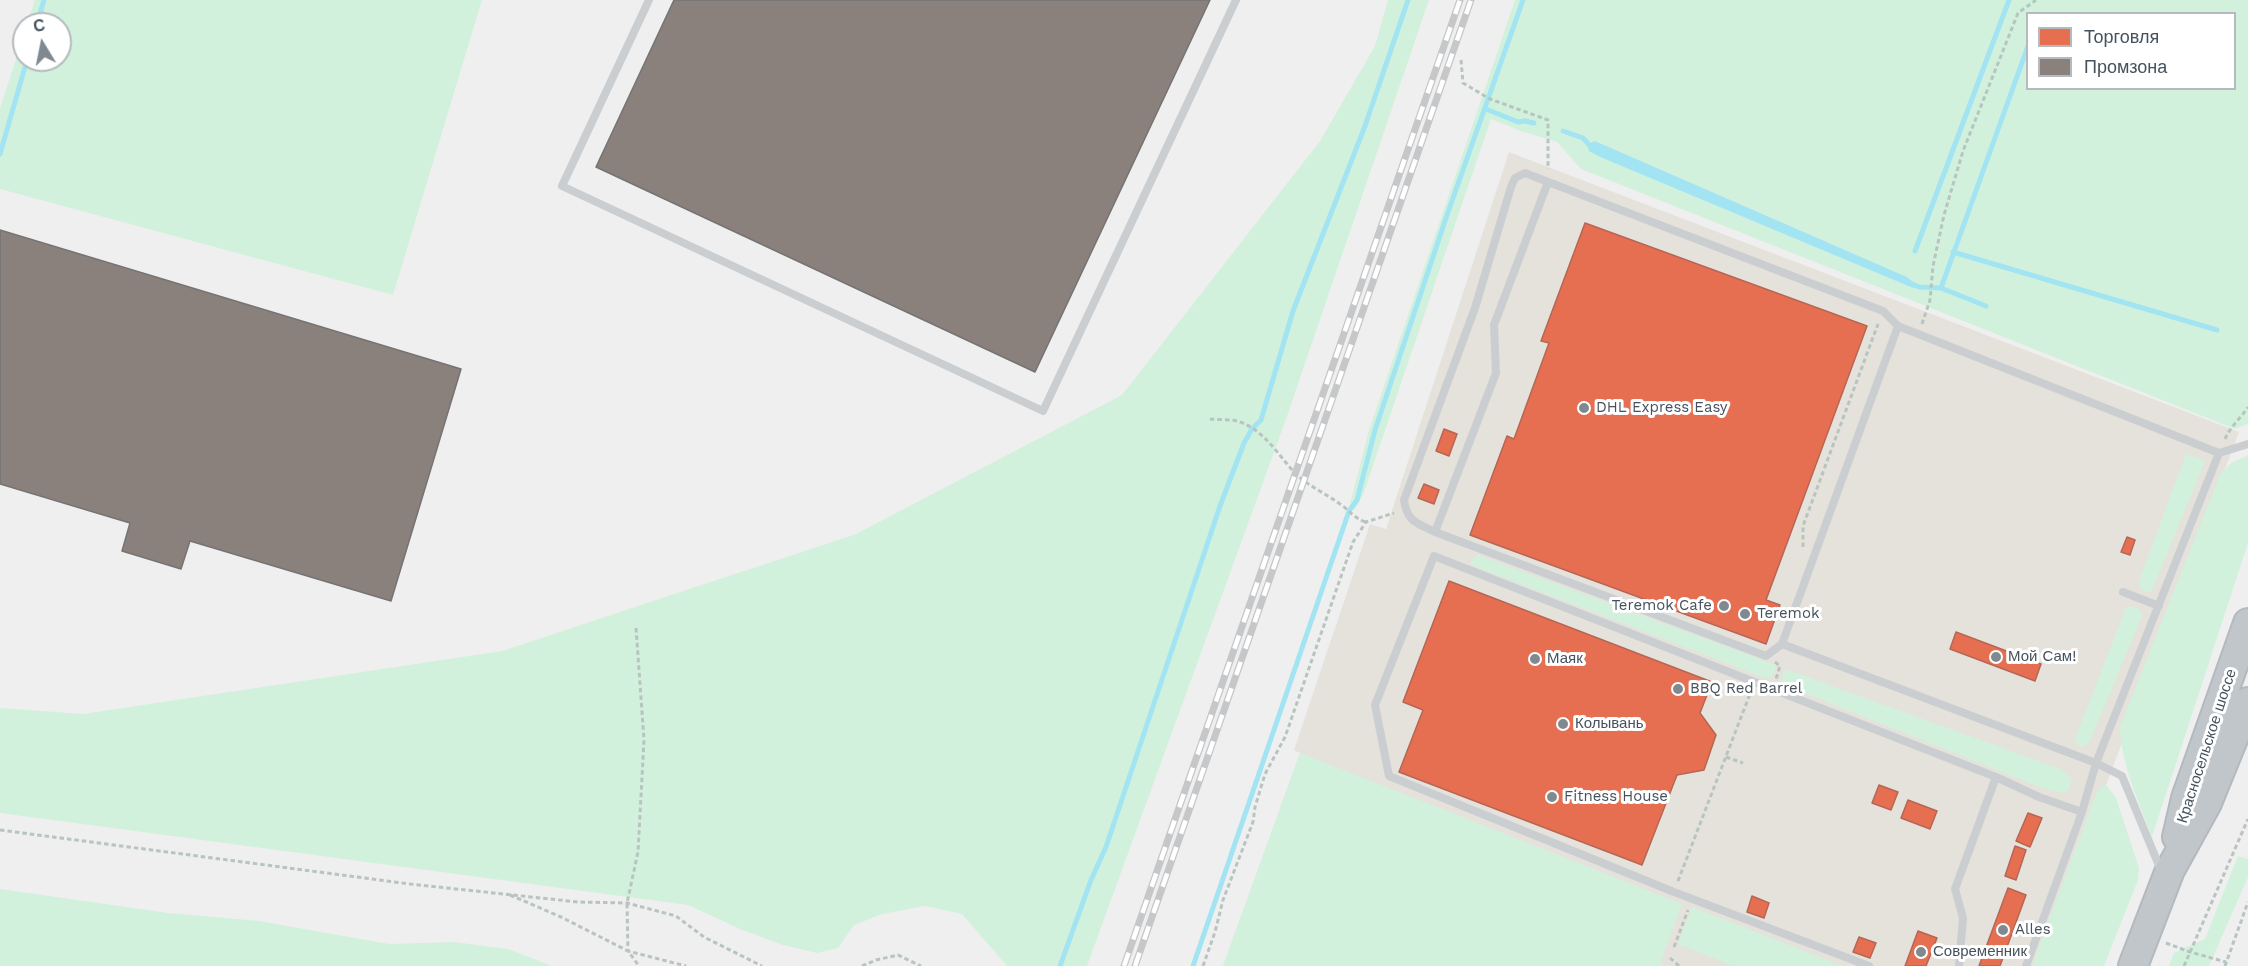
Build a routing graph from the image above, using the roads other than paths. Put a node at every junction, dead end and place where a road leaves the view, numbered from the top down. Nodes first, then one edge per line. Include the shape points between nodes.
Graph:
1 (649, 0) edge
2 (1236, 0) edge
3 (1548, 182) junction
4 (1898, 326) junction
5 (2248, 444) edge
6 (2219, 453) junction
7 (1435, 532) junction
8 (2123, 592) dead end
9 (2159, 606) junction
10 (2248, 623) edge
11 (1782, 644) junction
12 (2248, 702) edge
13 (2096, 763) junction
14 (1996, 777) junction
15 (2082, 812) junction
16 (2167, 876) junction
17 (1869, 966) edge
18 (1959, 966) edge
19 (2026, 966) edge
20 (2133, 966) edge

1 - 2 lane via 562,186 1043,411
3 - 4 lane via 1883,311
3 - 7 lane via 1494,325 1496,374
3 - 7 lane via 1525,173 1515,178 1475,308 1404,500 1413,521
4 - 6 lane
4 - 11 lane
5 - 6 lane
6 - 9 lane
7 - 11 lane via 1766,656
8 - 9 lane
9 - 13 lane
10 - 16 highway, Красносельское шоссе via 2186,798
11 - 13 lane
12 - 16 highway, Красносельское шоссе via 2207,803
13 - 15 lane
13 - 16 lane via 2122,776
14 - 15 lane
14 - 17 lane via 1434,556 1375,705 1389,776
14 - 18 lane via 1955,889 1963,918
15 - 19 lane
16 - 20 highway, Красносельское шоссе

